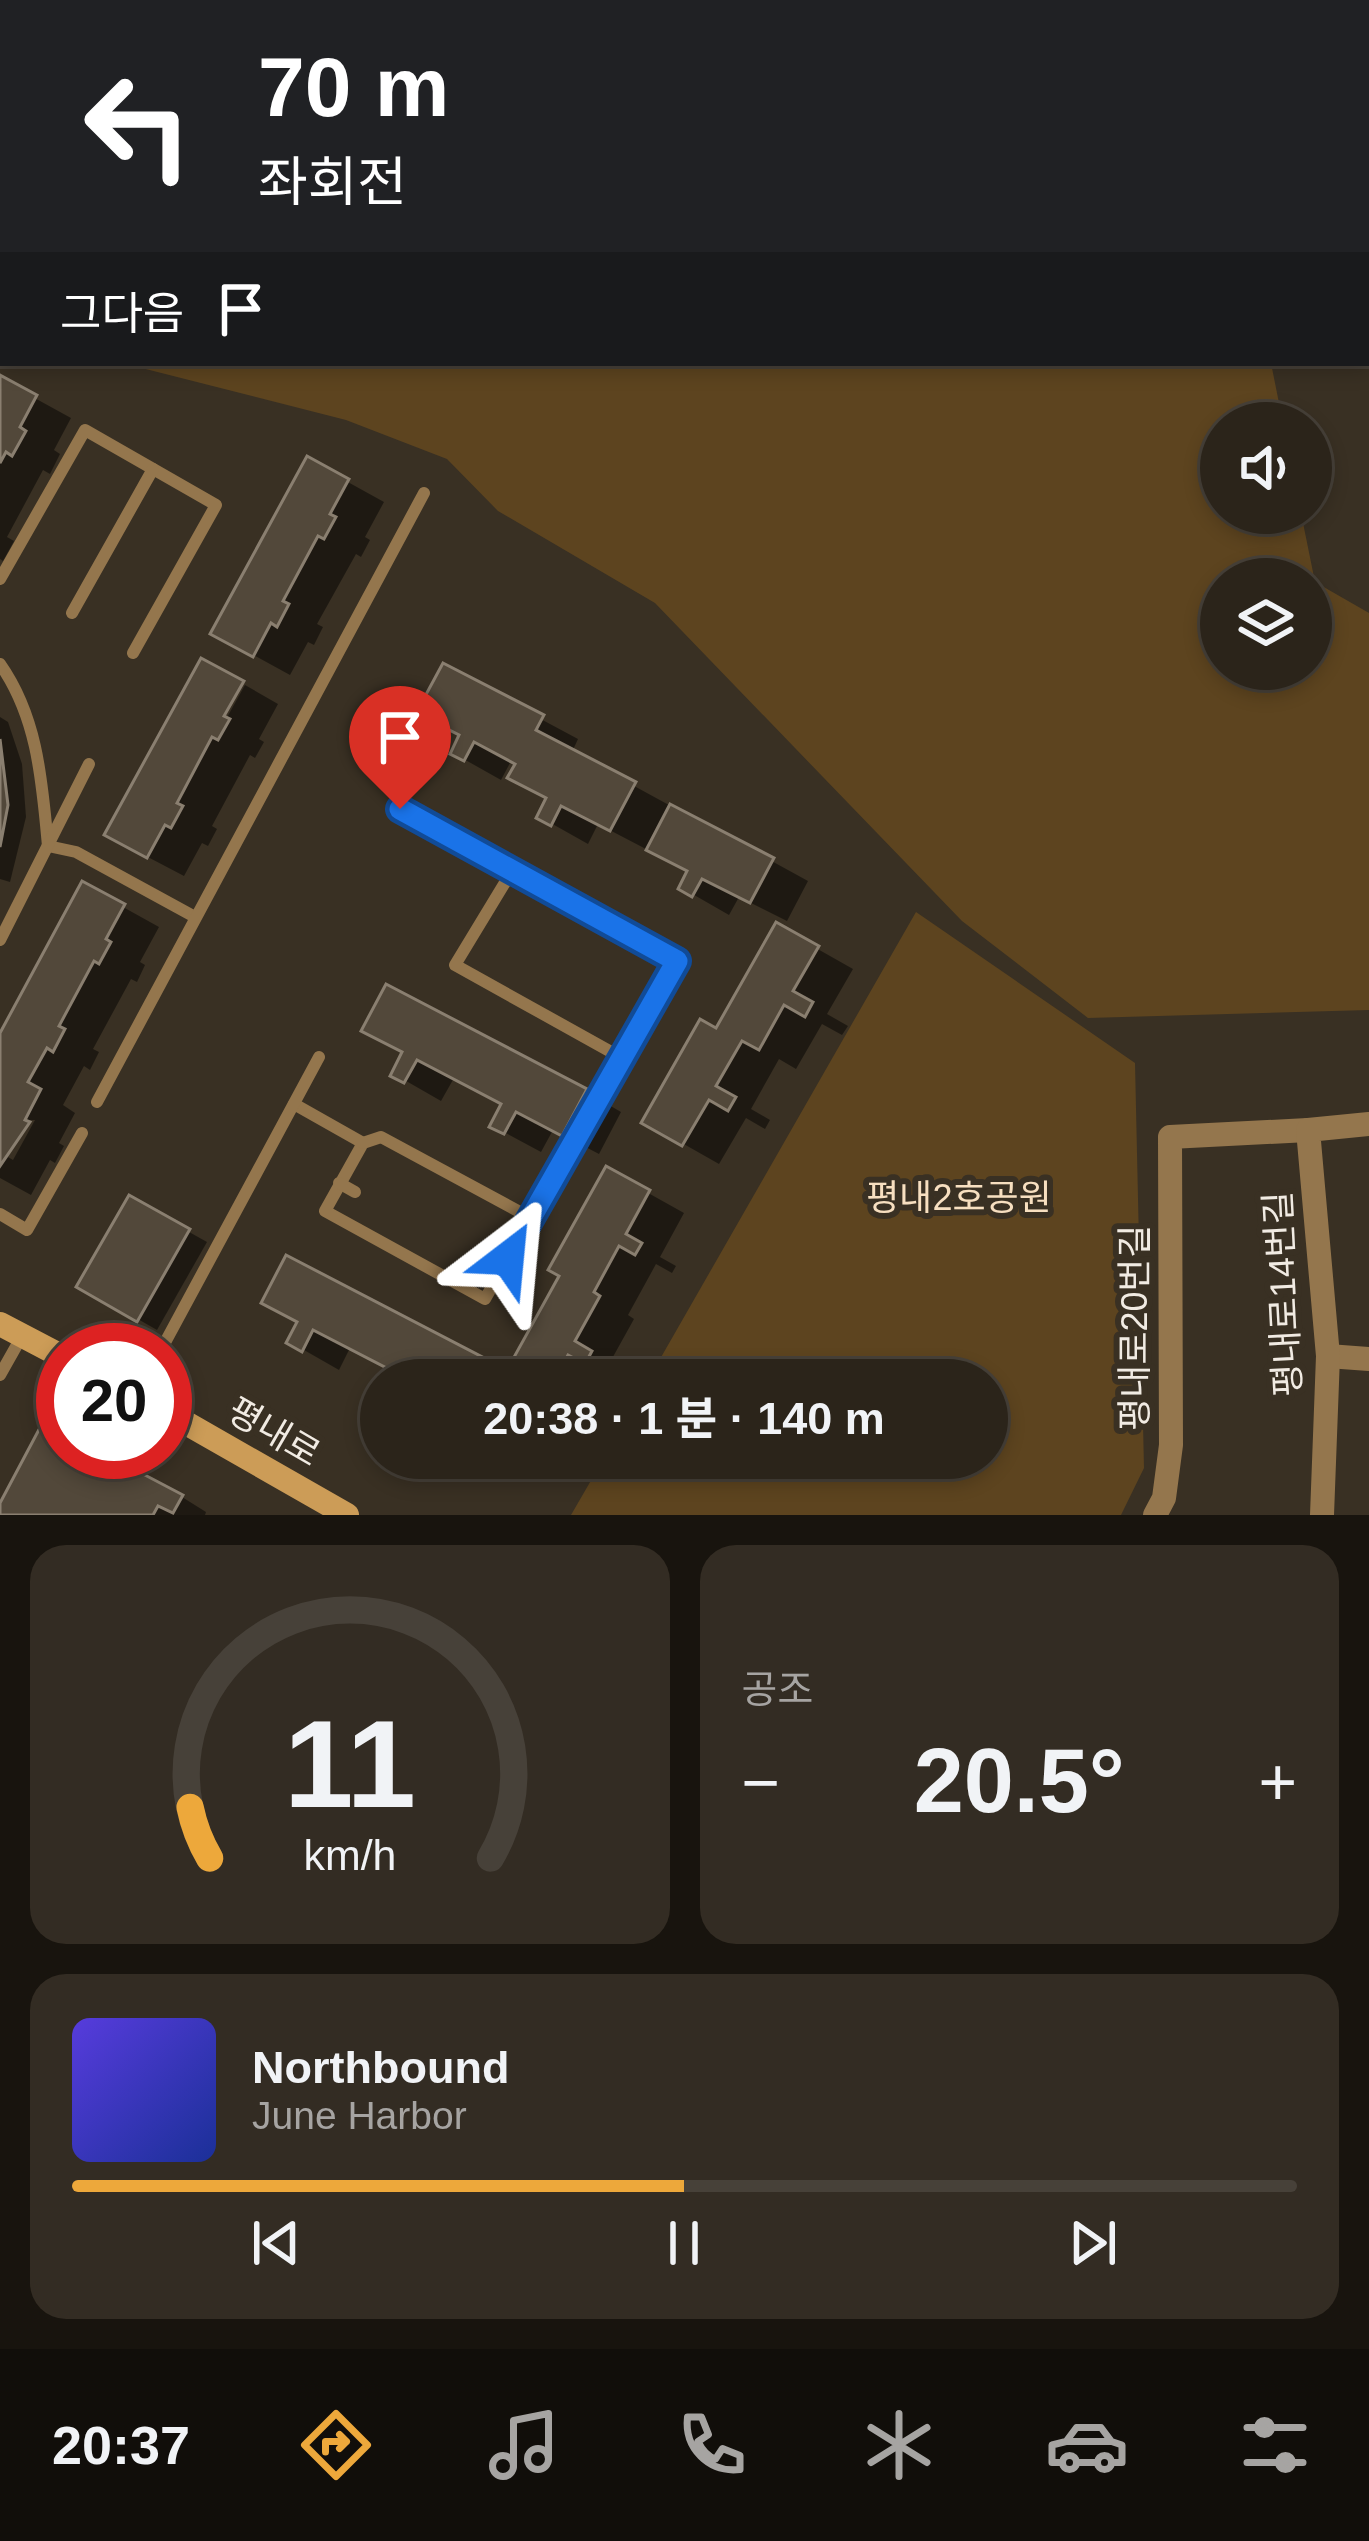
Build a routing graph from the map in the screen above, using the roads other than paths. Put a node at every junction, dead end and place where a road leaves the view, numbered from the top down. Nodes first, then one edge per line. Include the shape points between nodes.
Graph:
1 (153, 469) junction
2 (424, 494) dead end
3 (0, 579) edge
4 (72, 614) dead end
5 (134, 653) dead end
6 (0, 664) edge
7 (89, 764) dead end
8 (400, 809) dead end
9 (48, 846) junction
10 (512, 871) junction
11 (491, 905) junction
12 (506, 913) dead end
13 (195, 917) junction
14 (0, 940) edge
15 (320, 1057) dead end
16 (622, 1058) junction
17 (97, 1102) dead end
18 (295, 1103) junction
19 (1369, 1124) edge
20 (1308, 1130) junction
21 (82, 1133) dead end
22 (363, 1142) junction
23 (339, 1183) junction
24 (355, 1192) dead end
25 (0, 1214) edge
26 (531, 1218) junction
27 (176, 1323) edge
28 (11, 1330) edge
29 (1328, 1356) junction
30 (1369, 1359) edge
31 (0, 1375) edge
32 (192, 1426) edge
33 (347, 1515) edge
34 (1155, 1515) edge
35 (1322, 1515) edge

1 - 3 lane via 85,430
1 - 4 lane
1 - 5 lane via 216,505
2 - 13 lane
6 - 9 lane via 35,739
7 - 9 lane
8 - 10 lane
9 - 13 lane via 76,852
9 - 14 lane
10 - 11 lane
10 - 16 lane via 677,961
11 - 12 lane
11 - 16 lane via 455,965
13 - 17 lane
15 - 18 lane
16 - 26 lane
18 - 22 lane
18 - 27 lane
19 - 20 street
20 - 29 street, 평내로14번길
20 - 34 street, 평내로20번길 via 1170,1137 1171,1445
21 - 25 lane via 27,1230
22 - 23 lane
22 - 26 lane via 381,1138
23 - 24 lane
23 - 26 lane via 326,1210 485,1299
28 - 31 lane
29 - 30 street
29 - 35 street, 평내로14번길
32 - 33 street, 평내로

